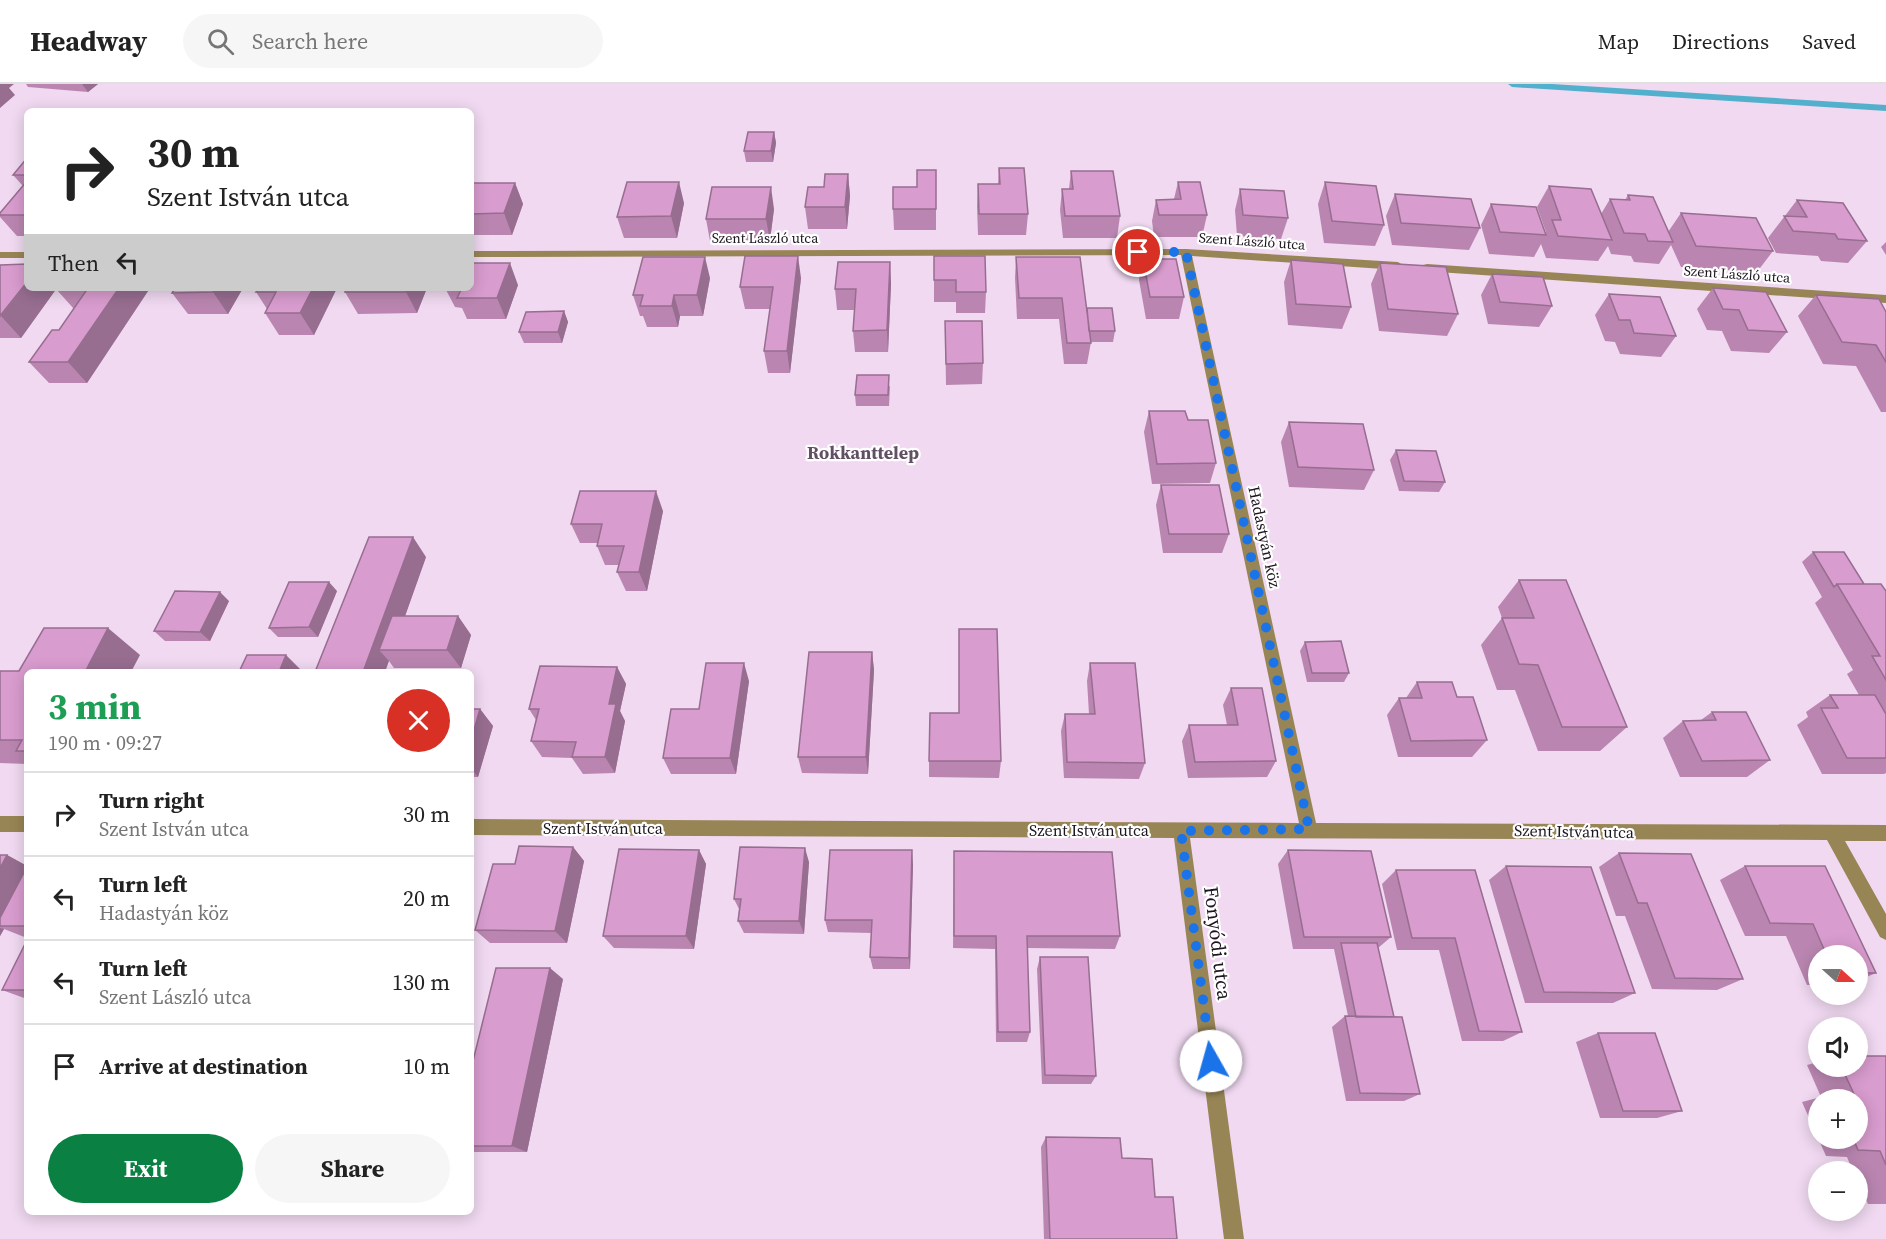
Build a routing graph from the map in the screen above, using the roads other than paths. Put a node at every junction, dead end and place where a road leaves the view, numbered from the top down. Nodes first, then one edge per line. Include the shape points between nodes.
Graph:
1 (1186, 252) junction
2 (474, 254) edge
3 (0, 255) edge
4 (24, 255) edge
5 (1886, 299) edge
6 (0, 824) edge
7 (24, 824) edge
8 (474, 827) edge
9 (1309, 829) junction
10 (1181, 831) junction
11 (1886, 833) edge
12 (1832, 834) junction
13 (1886, 931) edge
14 (1234, 1239) edge

1 - 2 street, Szent László utca
1 - 5 street, Szent László utca
1 - 9 street, Hadastyán köz
3 - 4 street
6 - 7 street
8 - 10 street, Szent István utca
9 - 10 street, Szent István utca
9 - 12 street, Szent István utca
10 - 14 street, Fonyódi utca
11 - 12 street, Szent István utca
12 - 13 street

